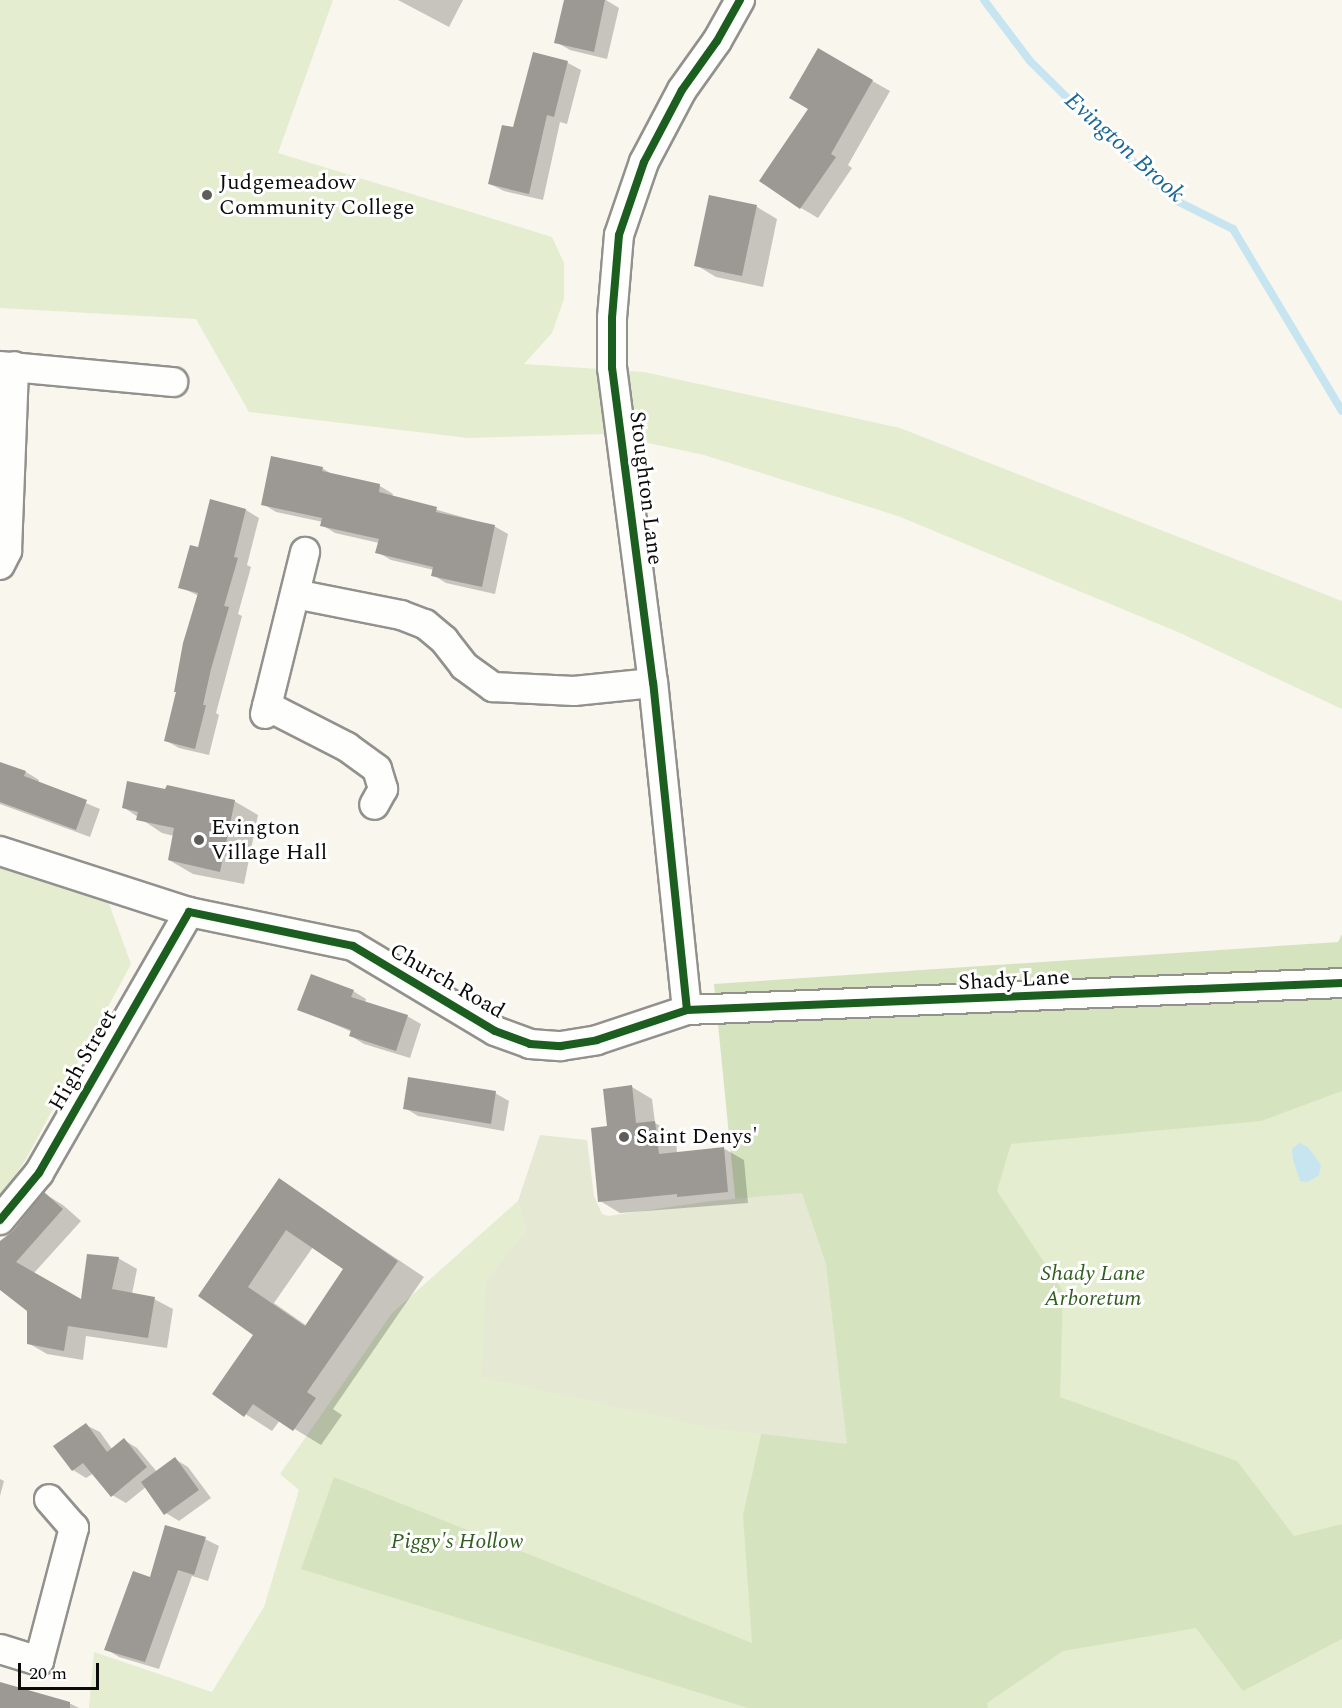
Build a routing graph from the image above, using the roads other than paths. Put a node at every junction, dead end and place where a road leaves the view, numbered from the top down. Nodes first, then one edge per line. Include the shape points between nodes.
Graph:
1 (740, 0) edge
2 (7, 366) edge
3 (173, 382) dead end
4 (305, 552) dead end
5 (0, 566) edge
6 (295, 594) junction
7 (653, 683) junction
8 (374, 805) dead end
9 (0, 851) edge
10 (189, 912) junction
11 (1342, 983) edge
12 (687, 1010) junction
13 (0, 1220) edge
14 (49, 1499) dead end
15 (0, 1649) edge

1 - 7 street, Stoughton Lane via 717,41 681,90 644,162 619,235 612,368
2 - 3 street
2 - 5 street via 7,551
4 - 6 street
6 - 7 street via 401,615 425,624 444,640 464,666 493,687 574,692
6 - 8 street via 266,710 347,747 377,769 383,789
7 - 12 street, Stoughton Lane
9 - 10 street, Church Road
10 - 12 street, Church Road via 353,946 495,1031 530,1044 561,1046 597,1040
10 - 13 street, High Street via 39,1173
11 - 12 street, Shady Lane
14 - 15 street via 87,1525 39,1661

